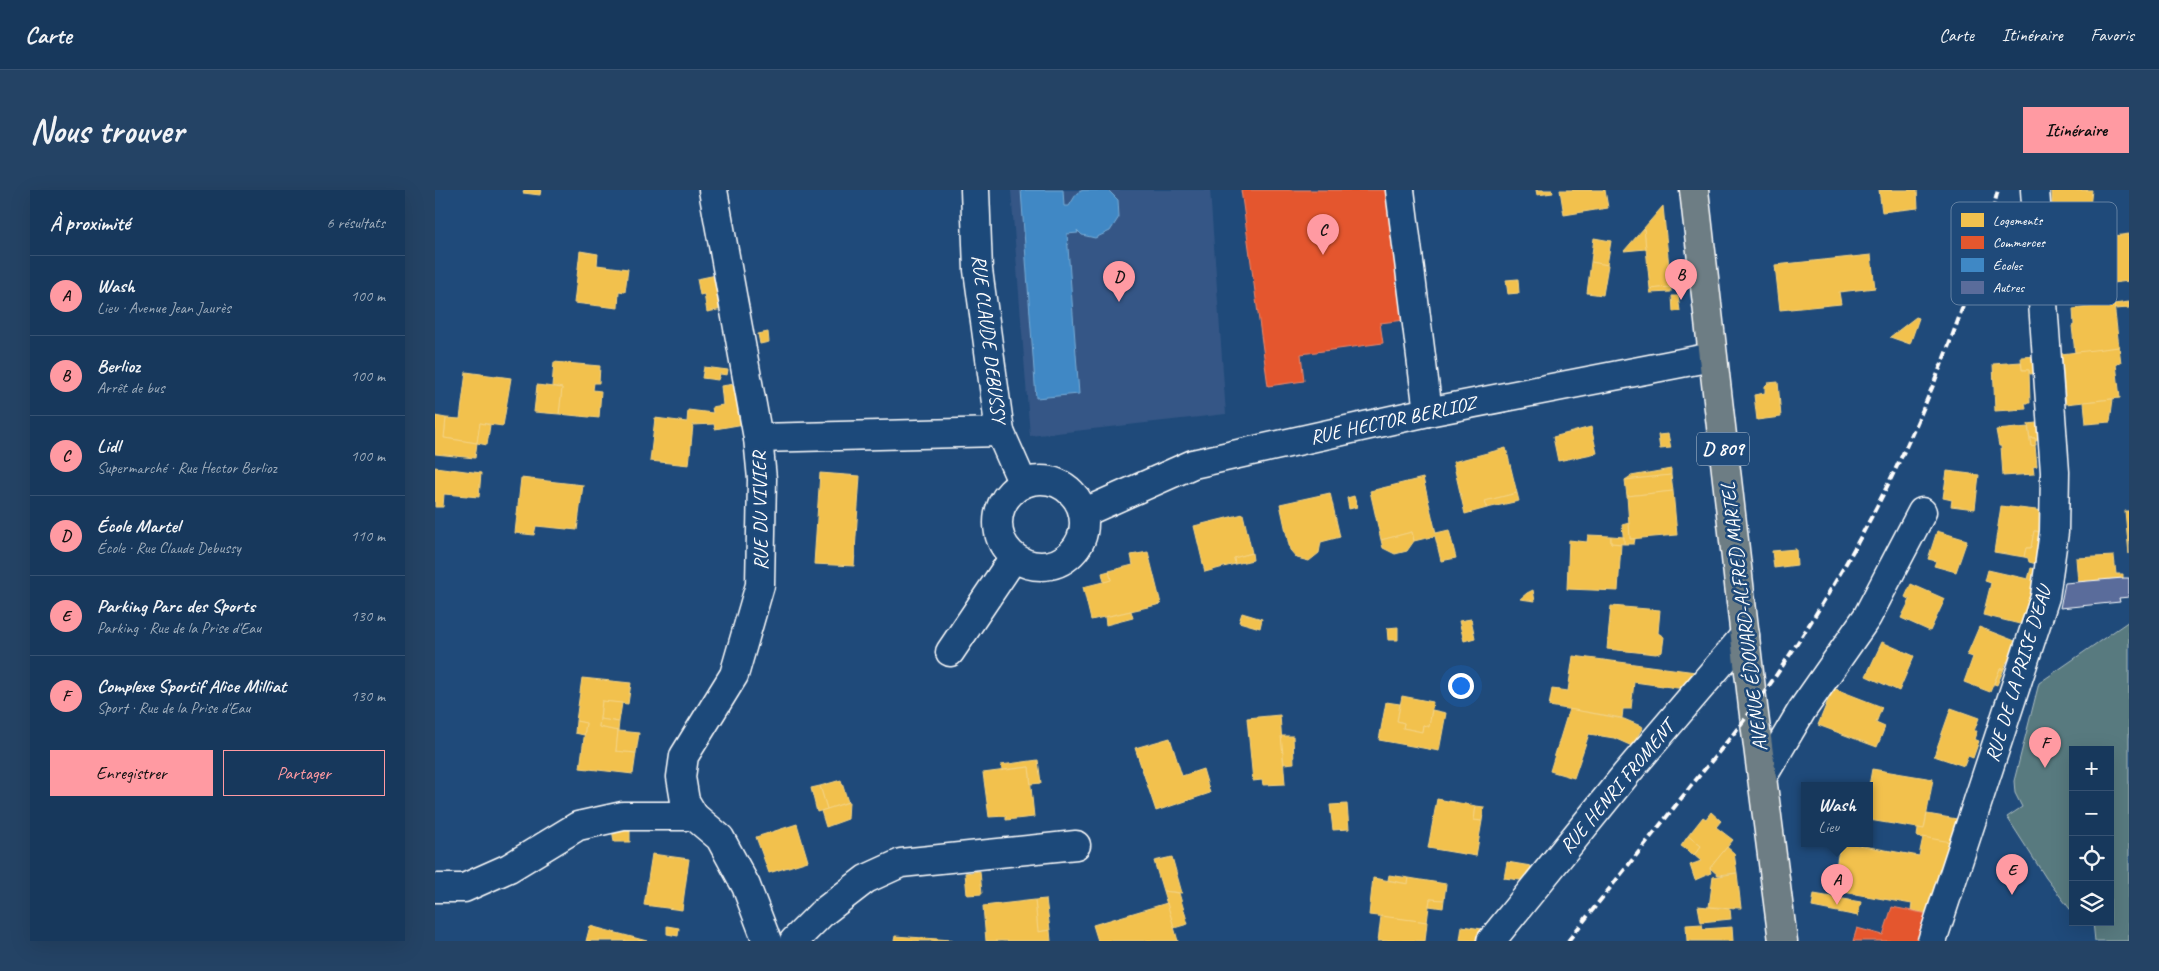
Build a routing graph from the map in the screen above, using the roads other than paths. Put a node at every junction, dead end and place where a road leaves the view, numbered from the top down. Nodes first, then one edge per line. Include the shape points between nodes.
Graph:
1 (713, 190) edge
2 (975, 190) edge
3 (1400, 190) edge
4 (1694, 190) edge
5 (2043, 305) edge
6 (1712, 357) junction
7 (1428, 412) junction
8 (1000, 432) junction
9 (758, 438) junction
10 (1023, 484) junction
11 (1922, 512) dead end
12 (1083, 513) junction
13 (1014, 557) junction
14 (1745, 635) junction
15 (950, 652) dead end
16 (1763, 776) junction
17 (694, 816) junction
18 (1076, 845) dead end
19 (435, 888) edge
20 (767, 941) edge
21 (794, 941) edge
22 (1491, 941) edge
23 (1783, 941) edge
24 (1932, 941) edge

1 - 9 street, RUE DU VIVIER
2 - 8 street, RUE CLAUDE DEBUSSY via 977,270
3 - 7 street
4 - 6 main road, AVENUE ÉDOUARD-ALFRED MARTEL / D 809
5 - 24 street, RUE DE LA PRISE D'EAU via 2055,472 2054,532 2045,597
6 - 7 street, RUE HECTOR BERLIOZ
6 - 14 main road, AVENUE ÉDOUARD-ALFRED MARTEL / D 809
7 - 12 street, RUE HECTOR BERLIOZ via 1193,464
8 - 9 street
8 - 10 street, RUE CLAUDE DEBUSSY
9 - 17 street, RUE DU VIVIER via 762,480 760,585 734,675 684,756 681,777 685,801
10 - 12 street via 1041,480 1060,484 1070,491
10 - 13 street via 1002,504 998,518 1004,546
11 - 16 street via 1867,617 1802,710
12 - 13 street via 1081,539 1064,559 1052,565 1039,566
13 - 15 street
14 - 16 main road, AVENUE ÉDOUARD-ALFRED MARTEL / D 809
14 - 22 street, RUE HENRI FROMENT via 1627,773
16 - 23 main road, D 809
17 - 19 street via 623,816 578,826 509,868 464,888
17 - 20 street via 720,838 747,886
18 - 21 street via 901,862 866,879 822,913

